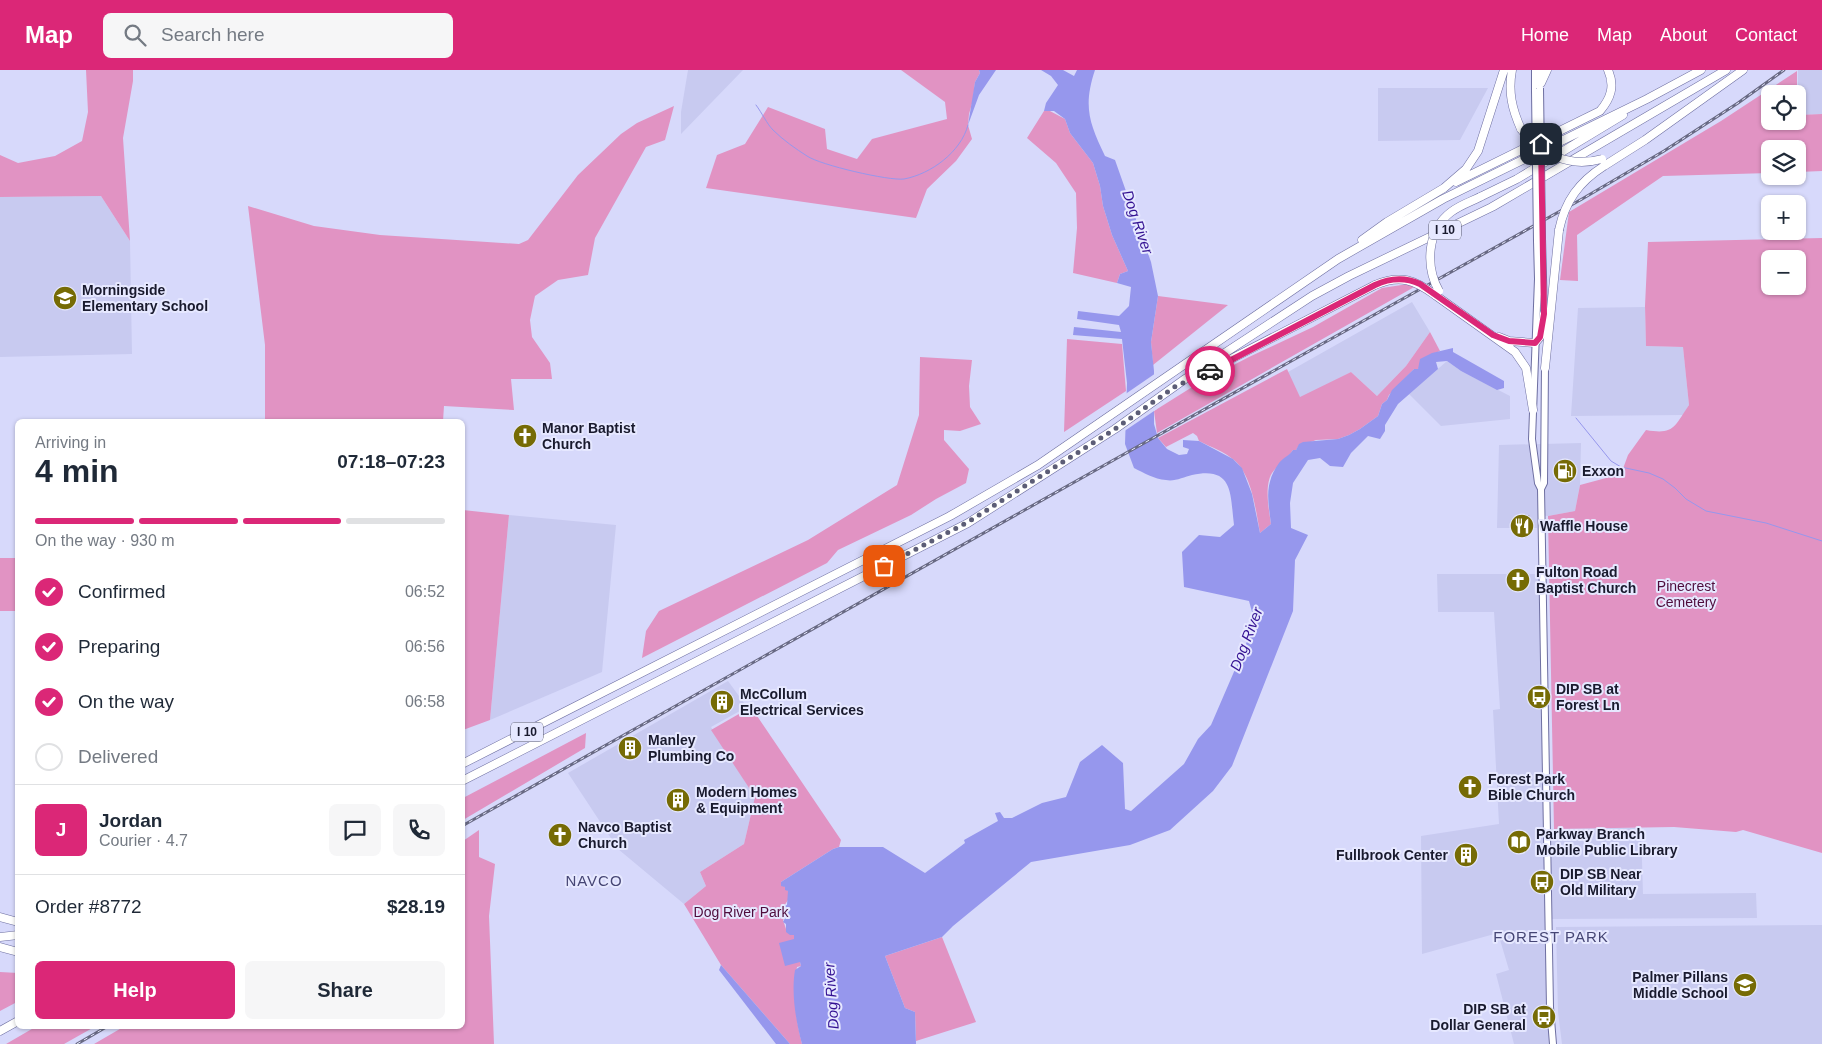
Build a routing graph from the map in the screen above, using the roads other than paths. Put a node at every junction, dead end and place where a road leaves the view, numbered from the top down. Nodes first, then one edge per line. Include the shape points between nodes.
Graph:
1 (1504, 70) edge
2 (1512, 70) edge
3 (1535, 70) edge
4 (1541, 70) edge
5 (1547, 70) edge
6 (1608, 70) edge
7 (1701, 70) edge
8 (1726, 70) edge
9 (1743, 70) edge
10 (1539, 87) junction
11 (1647, 99) junction
12 (1603, 163) junction
13 (1444, 188) junction
14 (1540, 240) junction
15 (1338, 259) junction
16 (1437, 293) junction
17 (1544, 314) junction
18 (1493, 335) junction
19 (1535, 343) junction
20 (1545, 368) junction
21 (1176, 386) junction
22 (1533, 410) junction
23 (1542, 489) junction
24 (465, 762) edge
25 (465, 779) edge
26 (0, 917) edge
27 (15, 921) edge
28 (15, 935) edge
29 (0, 936) edge
30 (0, 947) edge
31 (15, 951) edge
32 (15, 1023) edge
33 (0, 1031) edge
34 (1553, 1044) edge

1 - 13 highway via 1478,151 1466,169
2 - 12 highway, bridge via 1510,97 1514,115 1521,129 1538,147 1560,159
3 - 10 main road
4 - 10 main road
5 - 10 highway
6 - 13 highway via 1612,88 1600,111
7 - 11 highway, I 10
8 - 21 highway, I 10 via 1492,207 1312,296
9 - 12 highway via 1645,140
10 - 14 main road, bridge
11 - 15 highway, I 10 via 1444,199
11 - 16 highway, bridge via 1554,158 1452,211 1432,241 1430,259
12 - 20 highway, bridge via 1576,190 1566,207 1559,230
13 - 15 highway via 1387,222
14 - 17 main road
14 - 19 main road
15 - 24 highway, I 10 via 1038,465 950,516
16 - 18 highway
16 - 21 highway, bridge via 1406,280 1390,280 1375,285
17 - 19 highway via 1540,337
17 - 20 main road
18 - 19 highway via 1509,341
18 - 22 highway via 1515,352 1526,368
19 - 22 main road
20 - 23 main road
21 - 25 highway, I 10 via 1115,429 968,522
22 - 23 main road via 1532,439 1538,483
23 - 34 main road
26 - 27 highway
28 - 29 highway
30 - 31 highway
32 - 33 highway

